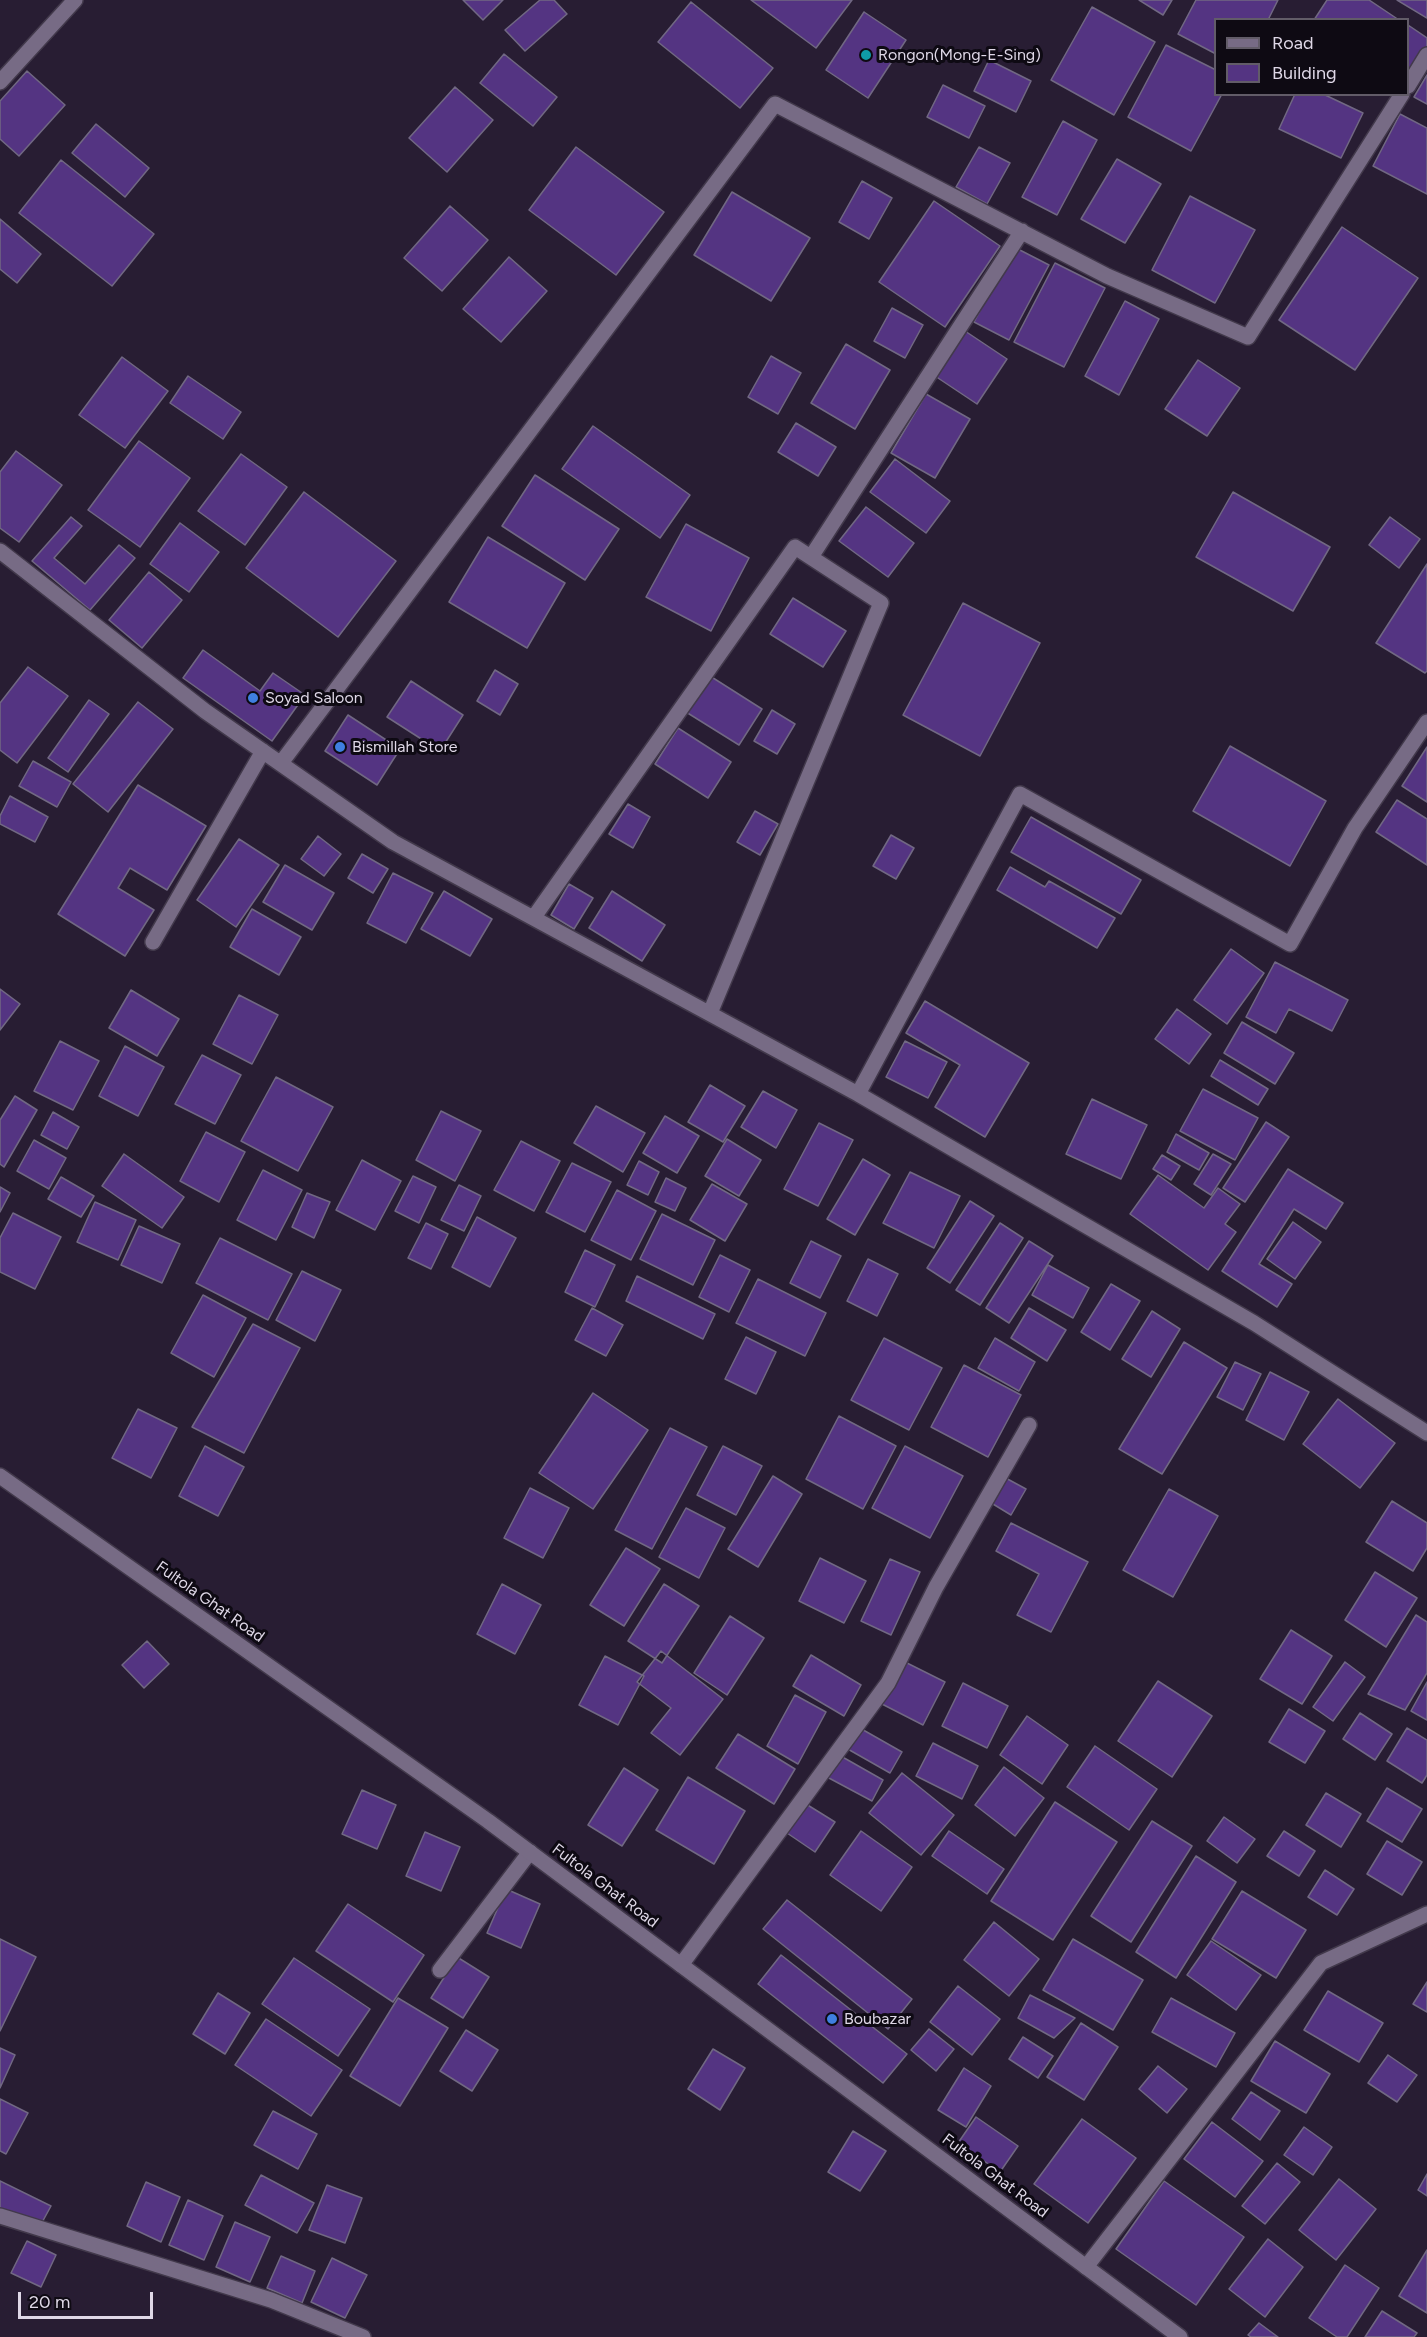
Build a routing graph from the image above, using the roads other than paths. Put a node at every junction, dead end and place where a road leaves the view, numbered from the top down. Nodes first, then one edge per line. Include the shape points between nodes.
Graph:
1 (75, 0) edge
2 (1427, 55) edge
3 (0, 82) edge
4 (1409, 83) edge
5 (1401, 96) edge
6 (1022, 231) junction
7 (0, 551) edge
8 (811, 557) junction
9 (1427, 722) edge
10 (263, 752) junction
11 (281, 764) junction
12 (534, 917) junction
13 (153, 942) dead end
14 (710, 1013) junction
15 (858, 1094) junction
16 (1029, 1425) dead end
17 (1427, 1433) edge
18 (0, 1476) edge
19 (530, 1852) junction
20 (1427, 1914) edge
21 (681, 1965) junction
22 (440, 1970) dead end
23 (0, 2216) edge
24 (1086, 2267) junction
25 (363, 2337) edge
26 (1180, 2337) edge

1 - 3 street
2 - 4 street
5 - 6 street via 1248,337 1107,276
6 - 8 street
6 - 11 street via 775,104
7 - 10 street
8 - 12 street via 795,547
8 - 14 street via 881,603
9 - 15 street via 1355,828 1290,944 1020,794
10 - 11 street
10 - 13 street
11 - 12 street via 393,842
12 - 14 street
14 - 15 street
15 - 17 street via 1254,1323
16 - 21 street via 936,1587 888,1683
18 - 19 street, Fultola Ghat Road
19 - 21 street, Fultola Ghat Road
19 - 22 street
20 - 24 street via 1321,1963
21 - 24 street, Fultola Ghat Road
23 - 25 street via 271,2300
24 - 26 street, Fultola Ghat Road

